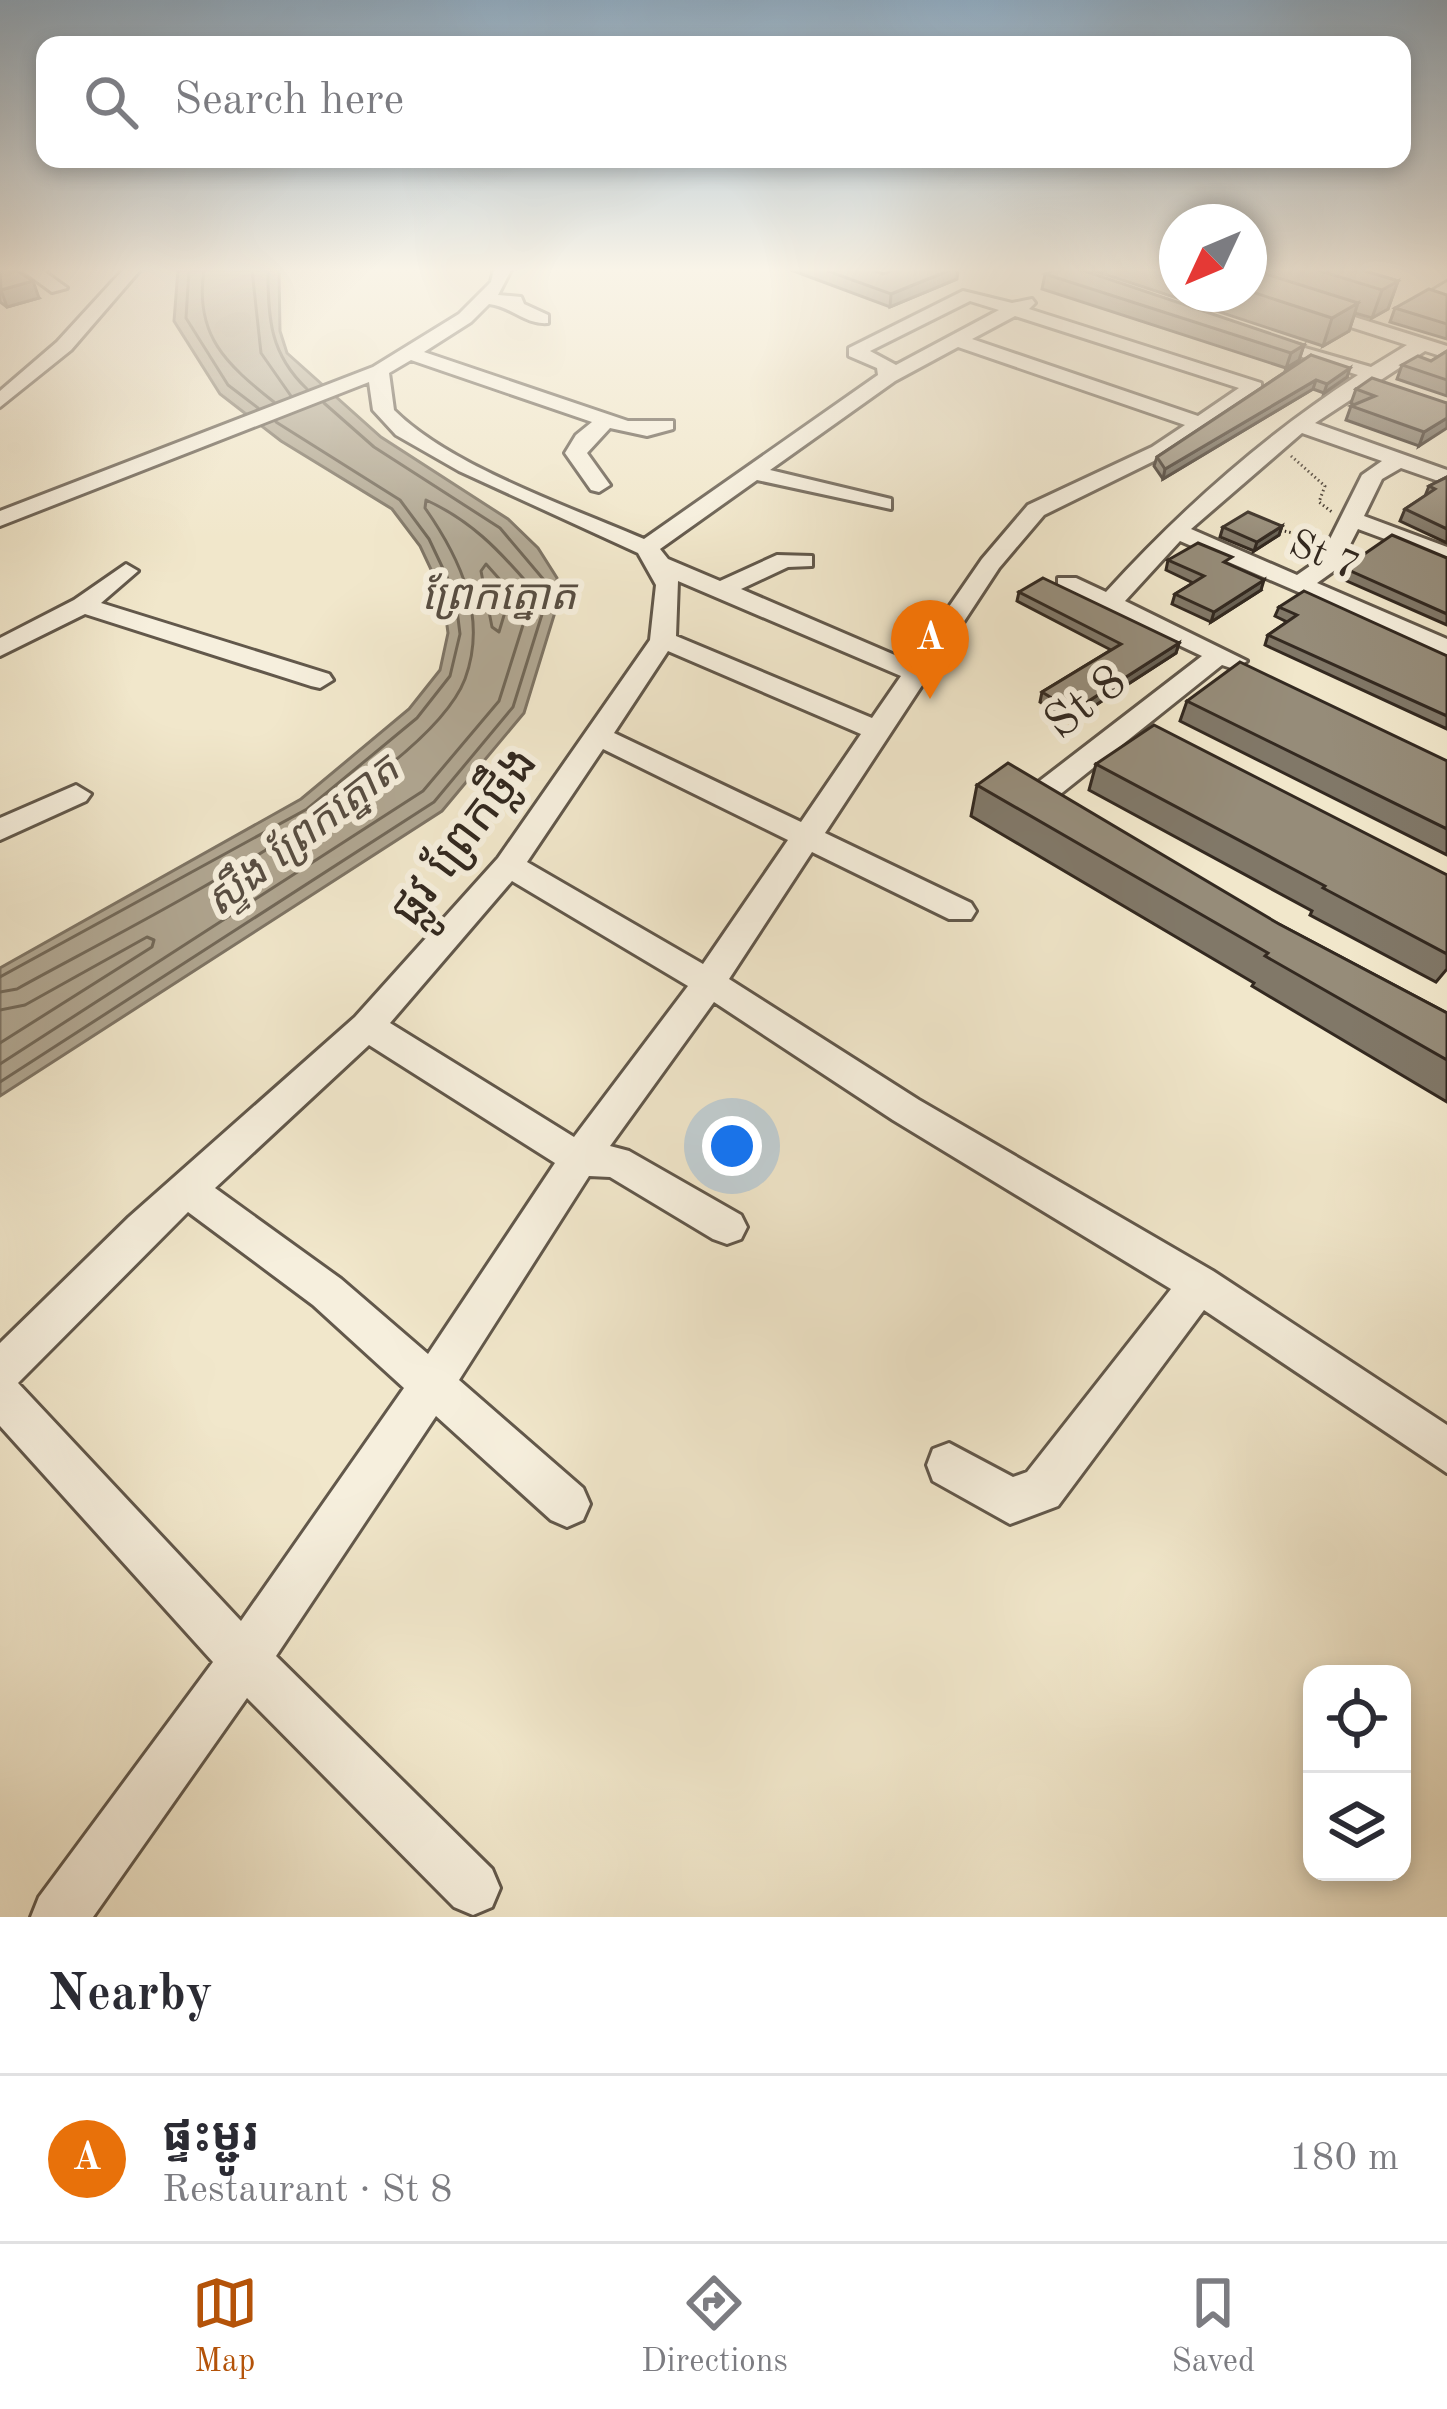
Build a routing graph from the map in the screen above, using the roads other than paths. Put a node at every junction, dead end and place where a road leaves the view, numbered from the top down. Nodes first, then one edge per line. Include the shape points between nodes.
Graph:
1 (48, 359) edge
2 (401, 359) edge
3 (427, 359) edge
4 (873, 359) edge
5 (920, 359) edge
6 (1013, 359) edge
7 (1179, 359) edge
8 (1318, 359) edge
9 (1401, 359) edge
10 (369, 376) junction
11 (888, 377) junction
12 (1372, 380) junction
13 (0, 401) edge
14 (608, 420) junction
15 (1200, 423) junction
16 (666, 425) dead end
17 (1303, 426) junction
18 (1400, 460) junction
19 (755, 473) junction
20 (1447, 477) edge
21 (599, 485) dead end
22 (883, 504) dead end
23 (0, 520) edge
24 (1355, 520) junction
25 (1173, 530) junction
26 (1447, 555) edge
27 (653, 556) junction
28 (804, 561) dead end
29 (126, 571) dead end
30 (1067, 583) edge
31 (1299, 584) junction
32 (724, 588) junction
33 (1109, 603) junction
34 (83, 605) junction
35 (663, 640) junction
36 (0, 648) edge
37 (1447, 648) edge
38 (1220, 655) junction
39 (918, 674) junction
40 (1261, 674) edge
41 (320, 680) dead end
42 (878, 731) junction
43 (596, 735) junction
44 (76, 794) dead end
45 (1079, 820) edge
46 (0, 830) edge
47 (807, 835) junction
48 (509, 865) junction
49 (960, 911) dead end
50 (706, 984) junction
51 (367, 1026) junction
52 (579, 1159) junction
53 (188, 1190) junction
54 (727, 1228) dead end
55 (1199, 1284) junction
56 (0, 1372) edge
57 (431, 1386) junction
58 (0, 1394) edge
59 (1447, 1451) edge
60 (949, 1465) dead end
61 (567, 1504) dead end
62 (241, 1660) junction
63 (472, 1888) dead end
64 (59, 1917) edge

1 - 13 street
2 - 10 street
3 - 14 street
4 - 11 street via 886,365
5 - 11 street
6 - 15 street
7 - 15 street via 1254,387
8 - 12 street
9 - 12 street
10 - 23 street
10 - 27 street via 388,418 425,443
11 - 19 street
12 - 17 street
14 - 16 street via 647,430
14 - 21 street via 575,453
15 - 39 street via 1036,510
17 - 18 street
17 - 25 street
18 - 20 street
18 - 24 street via 1373,475
19 - 22 street
19 - 27 street
24 - 26 street
24 - 31 street via 1330,563
25 - 31 street, St 7
25 - 33 street
27 - 32 street
27 - 35 street via 668,585
28 - 32 street via 776,563
29 - 34 street
30 - 33 street
31 - 37 street, St 7
32 - 39 street
33 - 38 street
34 - 36 street
34 - 41 street
35 - 42 street
35 - 43 street, ផ្លូវ ព្រែកថ្លឹង
38 - 40 street
38 - 45 street, St 8 via 1144,728 1038,797
39 - 42 street
42 - 47 street
43 - 47 street
43 - 48 street, ផ្លូវ ព្រែកថ្លឹង
44 - 46 street
47 - 49 street
47 - 50 street
48 - 50 street
48 - 51 street, ផ្លូវ ព្រែកថ្លឹង
50 - 52 street
50 - 55 street
51 - 52 street
51 - 53 street, ផ្លូវ ព្រែកថ្លឹង
52 - 54 street via 616,1162
52 - 57 street
53 - 56 street, ផ្លូវ ព្រែកថ្លឹង
53 - 57 street via 327,1292
55 - 59 street
55 - 60 street via 1042,1490 1010,1501
57 - 61 street
57 - 62 street
58 - 62 street
62 - 63 street
62 - 64 street

